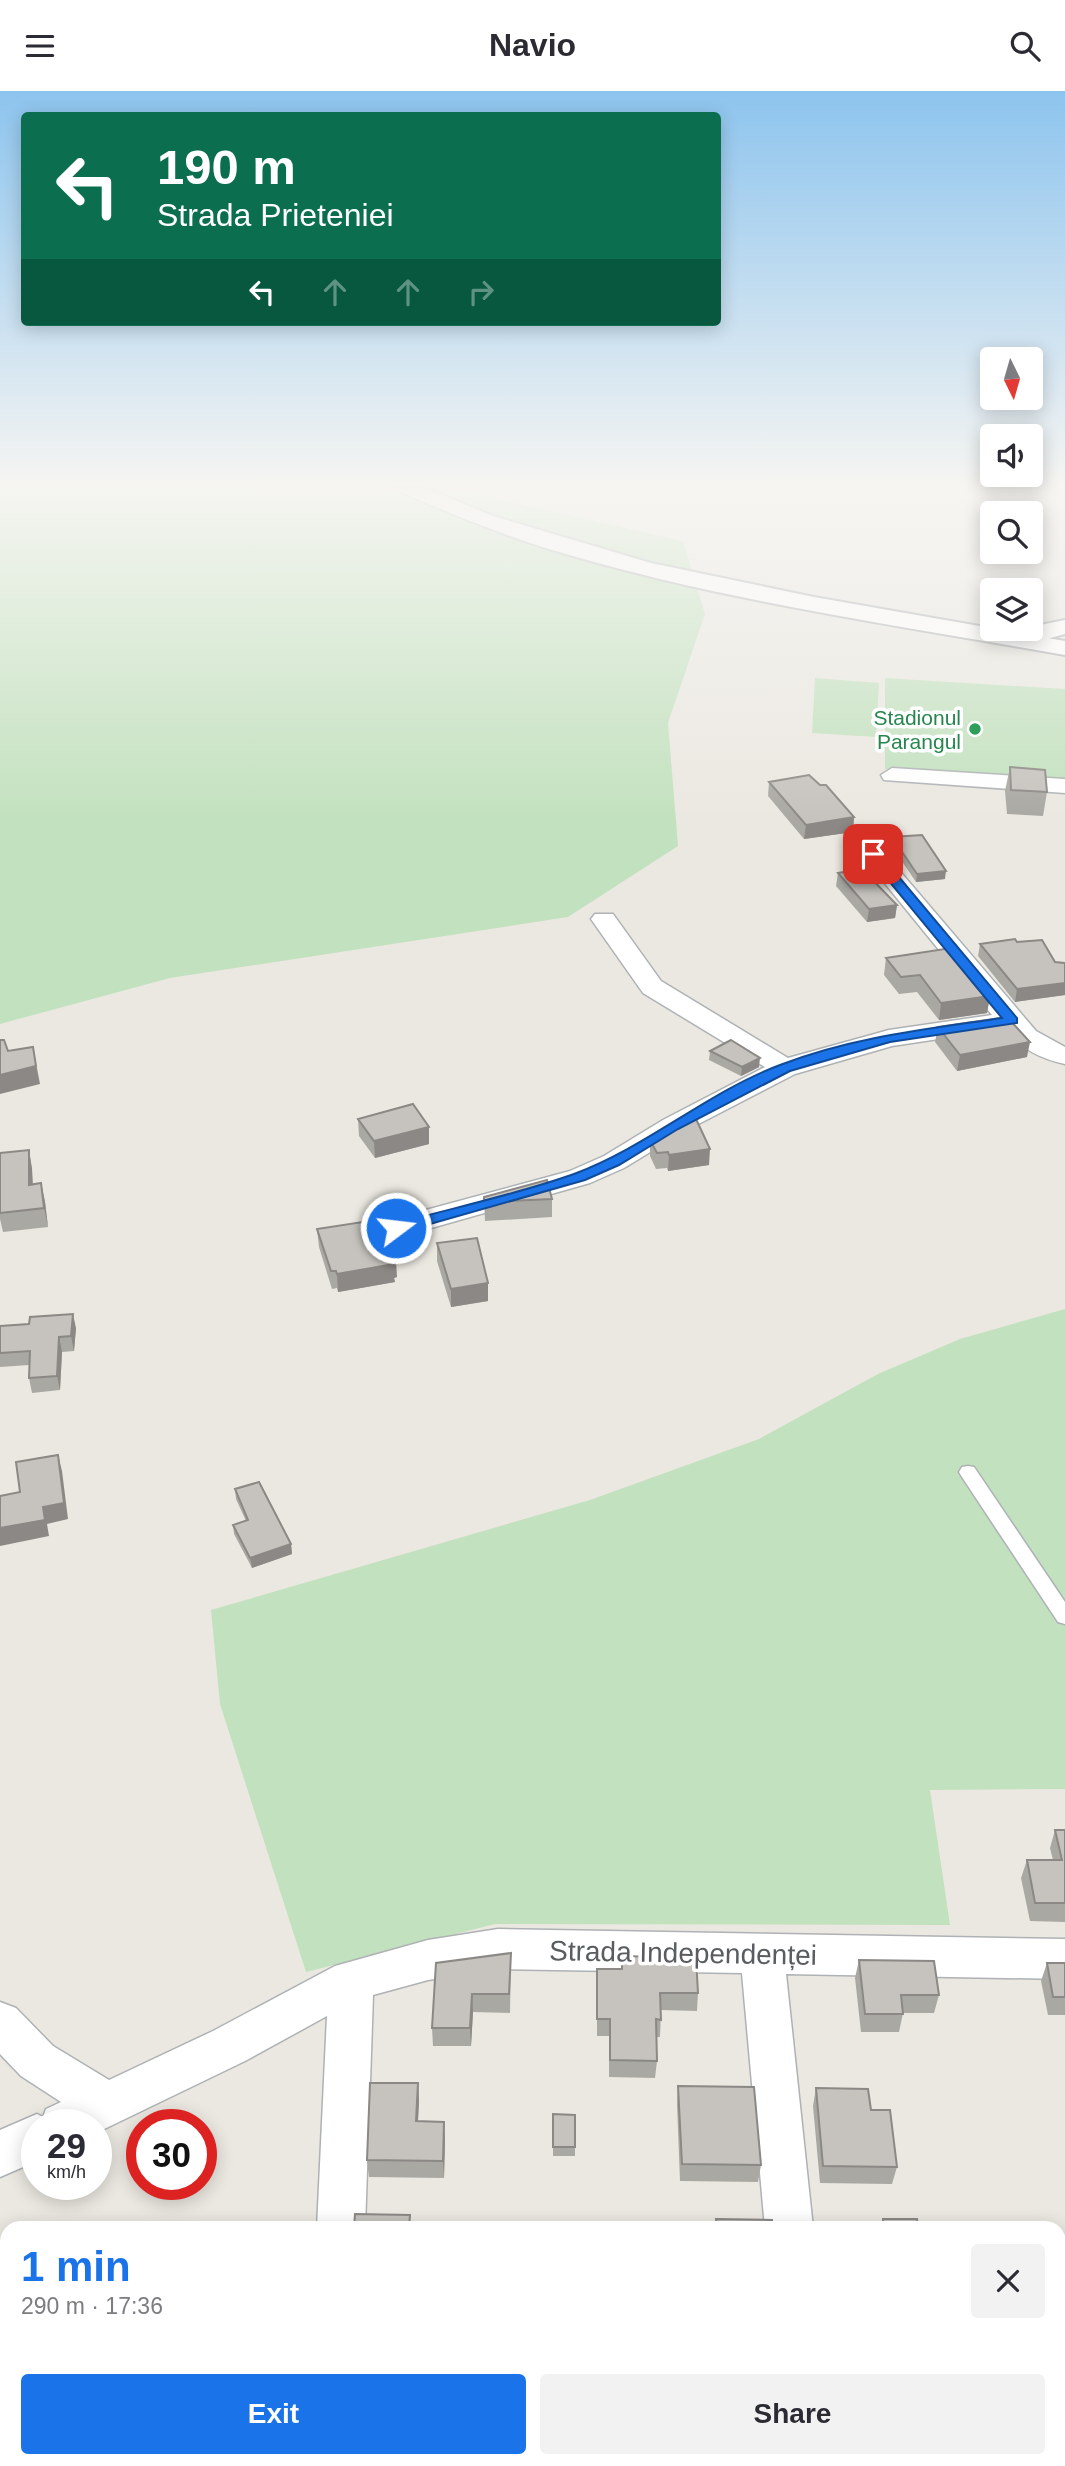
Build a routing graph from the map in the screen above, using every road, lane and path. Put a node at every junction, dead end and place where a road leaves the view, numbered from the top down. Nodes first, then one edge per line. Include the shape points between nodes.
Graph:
1 (794, 599) edge
2 (1065, 628) edge
3 (980, 632) edge
4 (1043, 632) edge
5 (1031, 641) edge
6 (1065, 648) edge
7 (892, 775) dead end
8 (1065, 786) edge
9 (873, 854) dead end
10 (604, 919) dead end
11 (1012, 1020) junction
12 (1065, 1056) edge
13 (785, 1068) junction
14 (1065, 1080) edge
15 (396, 1228) dead end
16 (968, 1472) dead end
17 (1065, 1617) edge
18 (762, 1955) junction
19 (1065, 1959) edge
20 (351, 1980) junction
21 (0, 2023) edge
22 (106, 2104) junction
23 (96, 2109) edge
24 (21, 2144) edge
25 (0, 2154) edge
26 (341, 2221) edge
27 (788, 2221) edge

1 - 3 main road
2 - 4 main road
5 - 6 main road
7 - 8 street
9 - 11 street
10 - 13 street via 652,987
11 - 12 street via 1045,1050
11 - 13 street via 889,1038
12 - 14 street via 1058,1065
13 - 15 street via 580,1177
16 - 17 lane
18 - 19 street, Strada Independenței
18 - 20 street, Strada Independenței via 498,1949 428,1960
18 - 27 street
20 - 22 street, Strada Independenței
20 - 26 street
21 - 22 street via 37,2061
22 - 23 street, Strada Independenței
24 - 25 street

